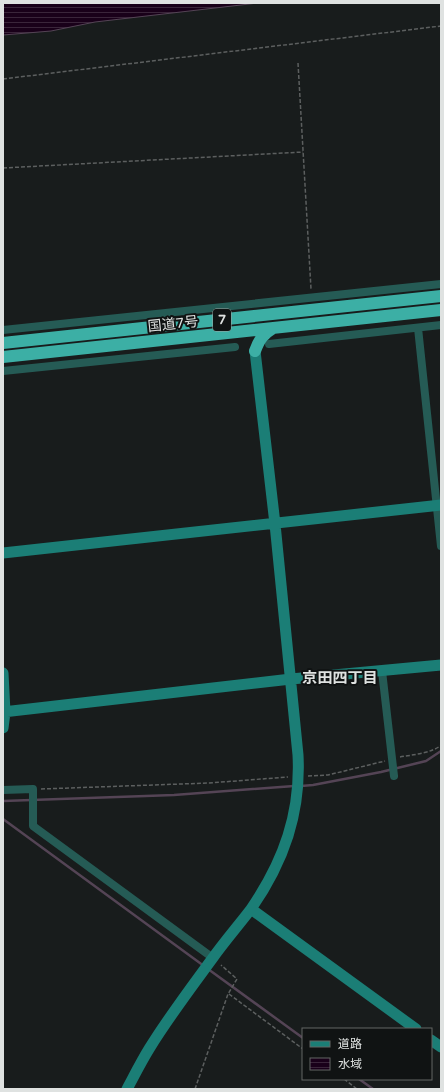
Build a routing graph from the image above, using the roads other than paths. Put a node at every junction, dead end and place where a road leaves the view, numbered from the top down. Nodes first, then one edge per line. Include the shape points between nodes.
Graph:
1 (441, 284) edge
2 (441, 296) edge
3 (441, 310) edge
4 (441, 325) edge
5 (274, 328) junction
6 (418, 328) junction
7 (3, 330) edge
8 (233, 332) junction
9 (6, 341) edge
10 (269, 344) dead end
11 (235, 347) dead end
12 (255, 351) junction
13 (3, 356) edge
14 (3, 371) edge
15 (439, 505) edge
16 (275, 524) junction
17 (441, 546) edge
18 (3, 553) edge
19 (441, 665) edge
20 (382, 671) junction
21 (3, 673) edge
22 (291, 679) junction
23 (4, 712) edge
24 (3, 728) edge
25 (394, 776) dead end
26 (3, 790) edge
27 (251, 908) junction
28 (208, 964) junction
29 (415, 1028) edge
30 (432, 1041) edge
31 (441, 1047) edge
32 (127, 1089) edge

1 - 7 street
2 - 9 highway, 国道7号 / 7
3 - 5 highway, 国道7号 / 7
4 - 6 street
5 - 8 highway, 国道7号 / 7
5 - 12 highway via 259,340
6 - 10 street
6 - 15 street
8 - 12 highway via 250,340
8 - 13 highway, 国道7号 / 7
11 - 14 street
12 - 16 street
15 - 16 street
15 - 17 street
16 - 18 street
16 - 22 street
19 - 20 street
20 - 22 street
20 - 25 street
21 - 23 street
22 - 23 street
22 - 27 street via 300,777 293,824 275,871
23 - 24 street
26 - 28 street via 33,789 33,826
27 - 28 street
27 - 29 street
28 - 32 street via 149,1049
30 - 31 street

